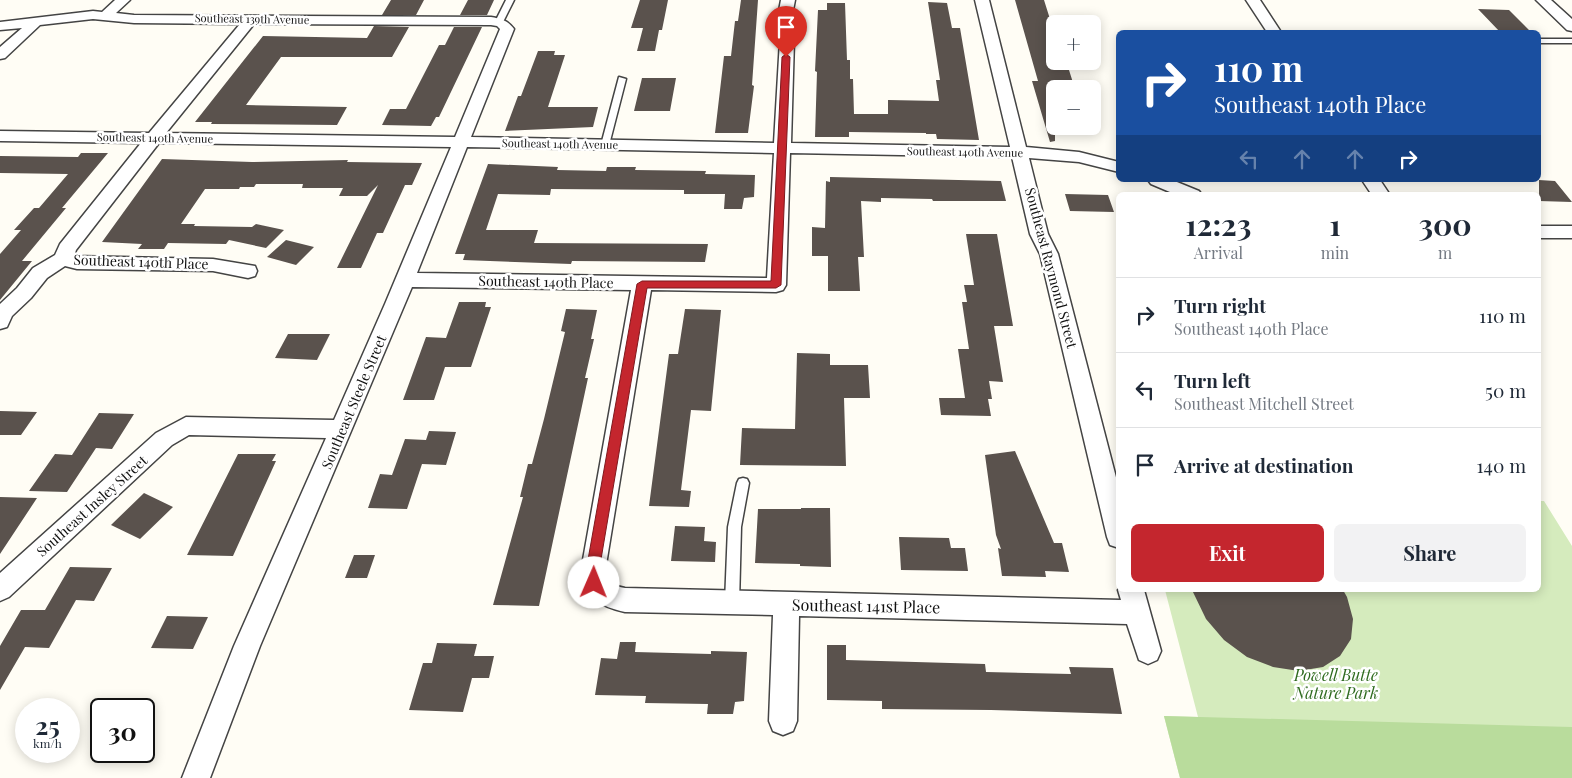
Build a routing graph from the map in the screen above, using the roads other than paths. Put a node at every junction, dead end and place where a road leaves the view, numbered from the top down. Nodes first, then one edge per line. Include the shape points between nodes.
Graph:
1 (123, 0) edge
2 (510, 0) edge
3 (788, 0) edge
4 (982, 0) edge
5 (1253, 0) edge
6 (1543, 0) edge
7 (105, 16) junction
8 (251, 19) junction
9 (35, 23) junction
10 (502, 23) junction
11 (0, 26) edge
12 (1572, 27) edge
13 (1273, 30) edge
14 (1541, 41) edge
15 (1572, 41) edge
16 (0, 55) edge
17 (622, 79) dead end
18 (0, 136) edge
19 (154, 139) junction
20 (462, 142) junction
21 (605, 145) junction
22 (782, 149) junction
23 (1020, 152) junction
24 (1116, 166) edge
25 (1162, 182) edge
26 (1186, 192) edge
27 (1541, 232) edge
28 (1572, 232) edge
29 (63, 259) junction
30 (248, 272) dead end
31 (405, 280) junction
32 (642, 284) junction
33 (1, 315) edge
34 (342, 429) junction
35 (743, 483) dead end
36 (1116, 512) edge
37 (0, 590) edge
38 (1134, 601) edge
39 (732, 603) junction
40 (786, 605) junction
41 (1148, 651) dead end
42 (784, 721) dead end
43 (196, 778) edge

1 - 7 street
2 - 10 lane
3 - 22 street via 784,21
4 - 23 street, Southeast Raymond Street
5 - 13 street
6 - 12 street
7 - 8 street, Southeast 139th Avenue
7 - 9 street, Southeast 139th Avenue
8 - 10 street, Southeast 139th Avenue
8 - 19 street
9 - 11 street, Southeast 139th Avenue
9 - 16 street
10 - 20 street, Southeast Steele Street via 507,29 506,35
14 - 15 lane
17 - 21 lane
18 - 19 street, Southeast 140th Avenue
19 - 20 street, Southeast 140th Avenue
19 - 29 street via 67,248
20 - 21 street, Southeast 140th Avenue
20 - 31 street, Southeast Steele Street
21 - 22 street, Southeast 140th Avenue
22 - 23 street, Southeast 140th Avenue
22 - 32 street, Southeast 140th Place via 776,285
23 - 24 street, Southeast 140th Avenue via 1079,156
23 - 36 street, Southeast Raymond Street via 1039,234 1049,254
25 - 26 street
27 - 28 street
29 - 30 street, Southeast 140th Place via 77,263 213,265
29 - 33 street via 40,273
31 - 32 street, Southeast 140th Place
31 - 34 street, Southeast Steele Street
32 - 39 street, Southeast 141st Place via 593,571 594,583 608,596 625,600
34 - 37 street, Southeast Insley Street via 186,426 164,439
34 - 43 street, Southeast Steele Street via 247,646
35 - 39 lane via 734,534
38 - 40 street, Southeast 141st Place
38 - 41 street
39 - 40 street, Southeast 141st Place
40 - 42 street

